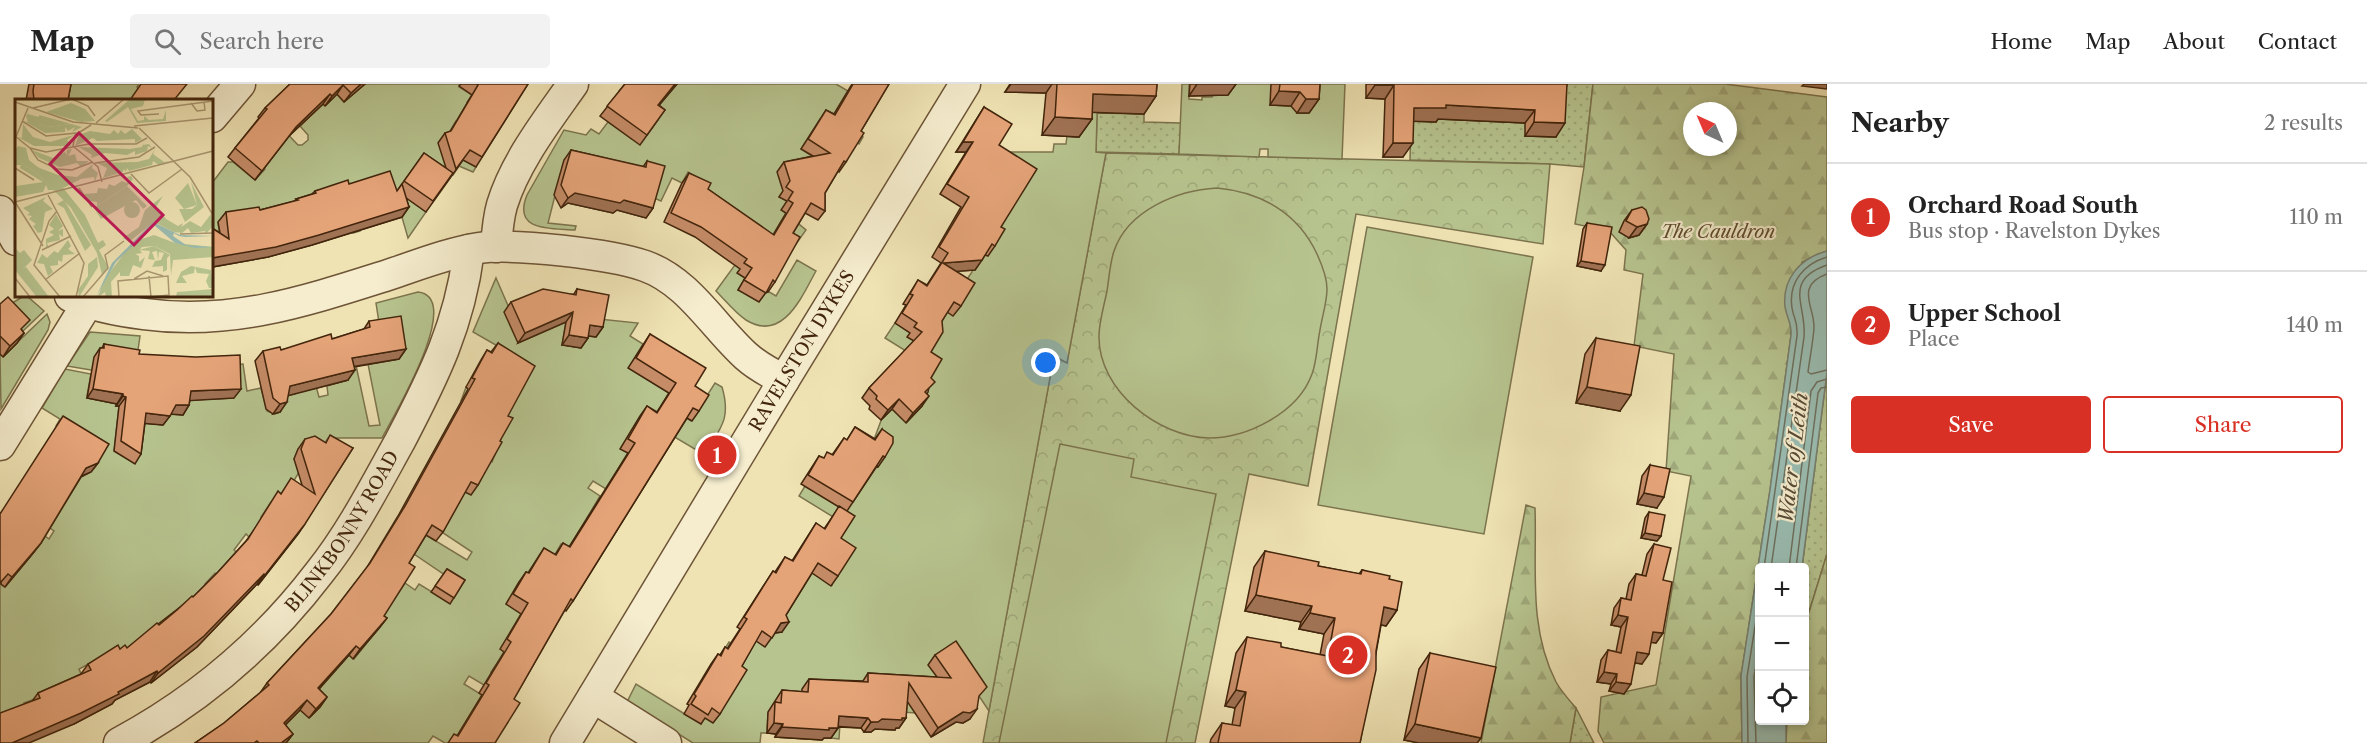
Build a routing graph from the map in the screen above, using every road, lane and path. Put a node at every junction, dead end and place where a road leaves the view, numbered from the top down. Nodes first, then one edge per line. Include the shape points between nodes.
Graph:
1 (240, 84) edge
2 (573, 84) edge
3 (965, 84) edge
4 (213, 116) edge
5 (0, 211) edge
6 (15, 238) edge
7 (483, 249) junction
8 (83, 298) edge
9 (784, 380) junction
10 (0, 446) edge
11 (593, 697) junction
12 (119, 743) edge
13 (565, 743) edge
14 (666, 743) edge

1 - 4 street
2 - 7 street, BLINKBONNY ROAD via 508,190
3 - 9 street, RAVELSTON DYKES
5 - 6 street
7 - 8 street via 299,302 230,316 156,316 117,310
7 - 9 street via 580,254 627,261 658,272 686,292 752,361
7 - 12 street, BLINKBONNY ROAD via 447,345 381,475 320,573 217,680 184,705
8 - 10 street
9 - 11 street, RAVELSTON DYKES
11 - 13 street, RAVELSTON DYKES
11 - 14 street

